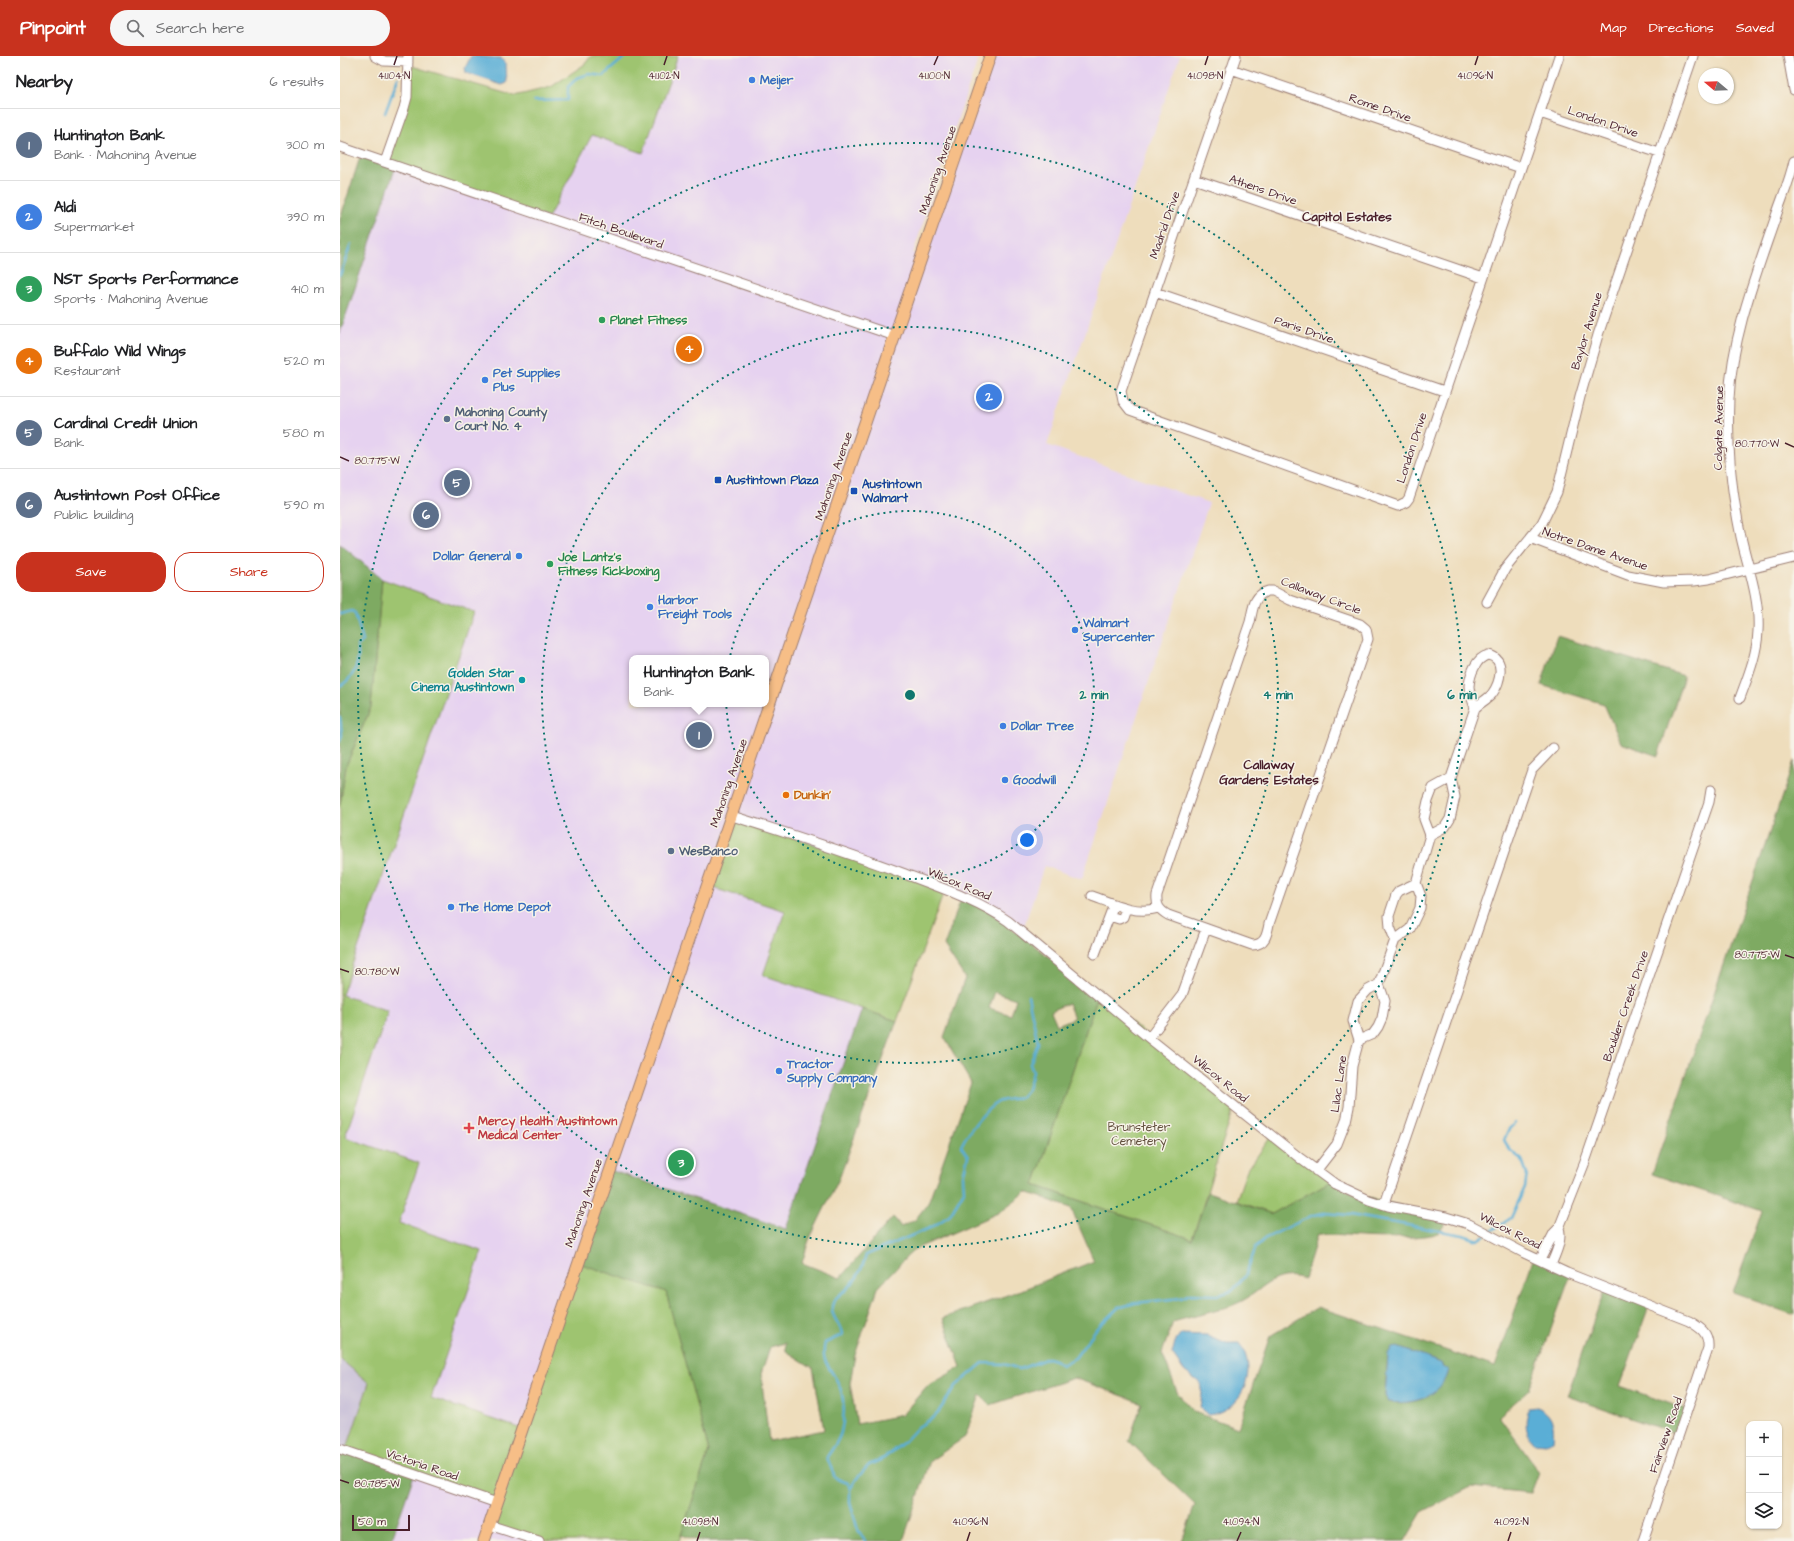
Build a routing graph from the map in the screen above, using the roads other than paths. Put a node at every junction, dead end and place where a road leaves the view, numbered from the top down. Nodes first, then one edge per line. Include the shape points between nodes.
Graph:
1 (375, 56) edge
2 (990, 56) edge
3 (1236, 56) edge
4 (1693, 56) edge
5 (1788, 56) edge
6 (1556, 57) edge
7 (408, 59) edge
8 (1231, 69) junction
9 (1794, 90) edge
10 (1540, 113) junction
11 (340, 147) edge
12 (1659, 153) junction
13 (1794, 161) edge
14 (385, 162) junction
15 (1521, 168) junction
16 (1194, 179) junction
17 (1483, 278) junction
18 (1155, 292) junction
19 (895, 336) junction
20 (1444, 391) junction
21 (1122, 401) joint
22 (1530, 538) junction
23 (1794, 558) edge
24 (1749, 569) junction
25 (1487, 602) dead end
26 (1740, 698) dead end
27 (1475, 708) junction
28 (1553, 748) dead end
29 (1451, 778) junction
30 (1711, 790) dead end
31 (732, 816) junction
32 (1430, 835) junction
33 (1416, 883) junction
34 (1092, 896) dead end
35 (1114, 904) junction
36 (1126, 908) junction
37 (1159, 908) junction
38 (1110, 916) junction
39 (1206, 929) junction
40 (1396, 940) junction
41 (1095, 954) dead end
42 (1379, 984) junction
43 (1149, 1038) junction
44 (1359, 1040) junction
45 (1316, 1171) junction
46 (1384, 1204) junction
47 (1559, 1228) junction
48 (1540, 1260) junction
49 (1551, 1265) junction
50 (1708, 1336) joint
51 (340, 1449) edge
52 (497, 1503) junction
53 (489, 1525) junction
54 (484, 1541) edge
55 (539, 1541) edge
56 (1643, 1541) edge

1 - 7 street via 384,62
2 - 19 main road, Mahoning Avenue
3 - 8 street, Madrid Drive
4 - 12 street, Baylor Avenue
5 - 9 street
6 - 10 street, London Drive
7 - 14 street via 407,97
8 - 15 street, Rome Drive
8 - 16 street, Madrid Drive
10 - 12 street, London Drive
10 - 15 street, London Drive
11 - 14 street, Fitch Boulevard
12 - 22 street, Baylor Avenue via 1598,334 1557,492 1542,523
13 - 24 street, Colgate Avenue via 1743,315 1733,360 1729,397 1729,463
14 - 19 street, Fitch Boulevard
15 - 17 street, London Drive
16 - 17 street, Athens Drive
16 - 18 street, Madrid Drive
17 - 20 street, London Drive
18 - 20 street, Paris Drive
18 - 21 street, Madrid Drive via 1121,391
19 - 31 main road, Mahoning Avenue
20 - 21 street, London Drive via 1409,498 1398,506 1130,410
22 - 24 street, Notre Dame Avenue via 1628,575 1655,581 1694,581
22 - 25 street, Baylor Avenue via 1505,569
23 - 24 street, Notre Dame Avenue
24 - 26 street, Colgate Avenue via 1757,606 1758,631 1754,657
27 - 27 street via 1491,696 1498,680 1500,667 1493,656 1488,655 1480,659 1470,680 1470,692
27 - 29 street
28 - 46 street via 1532,770
29 - 32 street via 1455,797 1450,819 1445,827
29 - 32 street via 1433,788 1428,801 1424,818
30 - 47 street, Boulder Creek Drive via 1590,1147
31 - 43 street, Wilcox Road via 832,847 979,903 1008,920
31 - 52 main road, Mahoning Avenue
32 - 33 street
33 - 40 street via 1420,908 1410,929
33 - 40 street via 1400,891 1391,909 1389,921
34 - 35 street
35 - 36 street
35 - 38 street
36 - 37 street
36 - 38 street via 1123,917 1119,919
37 - 39 street, Callaway Circle via 1168,915
37 - 39 street, Callaway Circle via 1157,895 1256,598 1262,592 1273,591 1290,600 1360,624 1366,629 1368,639 1266,937 1262,942 1252,945
38 - 41 street
39 - 43 street via 1182,995
40 - 42 street
42 - 44 street via 1368,990 1358,1001 1353,1021
42 - 44 street via 1385,1001 1382,1018 1373,1034
43 - 45 street, Wilcox Road
44 - 45 street, Lilac Lane via 1352,1066 1346,1121 1337,1144
45 - 46 street, Wilcox Road via 1353,1194
46 - 48 street, Wilcox Road via 1469,1224
47 - 48 street, Boulder Creek Drive
47 - 49 street, Boulder Creek Drive via 1558,1243
48 - 49 street, Wilcox Road
49 - 50 street, Wilcox Road via 1689,1321 1700,1327
50 - 56 street, Fairview Road via 1708,1348
51 - 52 street, Victoria Road
52 - 53 main road, Mahoning Avenue
53 - 54 main road, Mahoning Avenue
53 - 55 street

